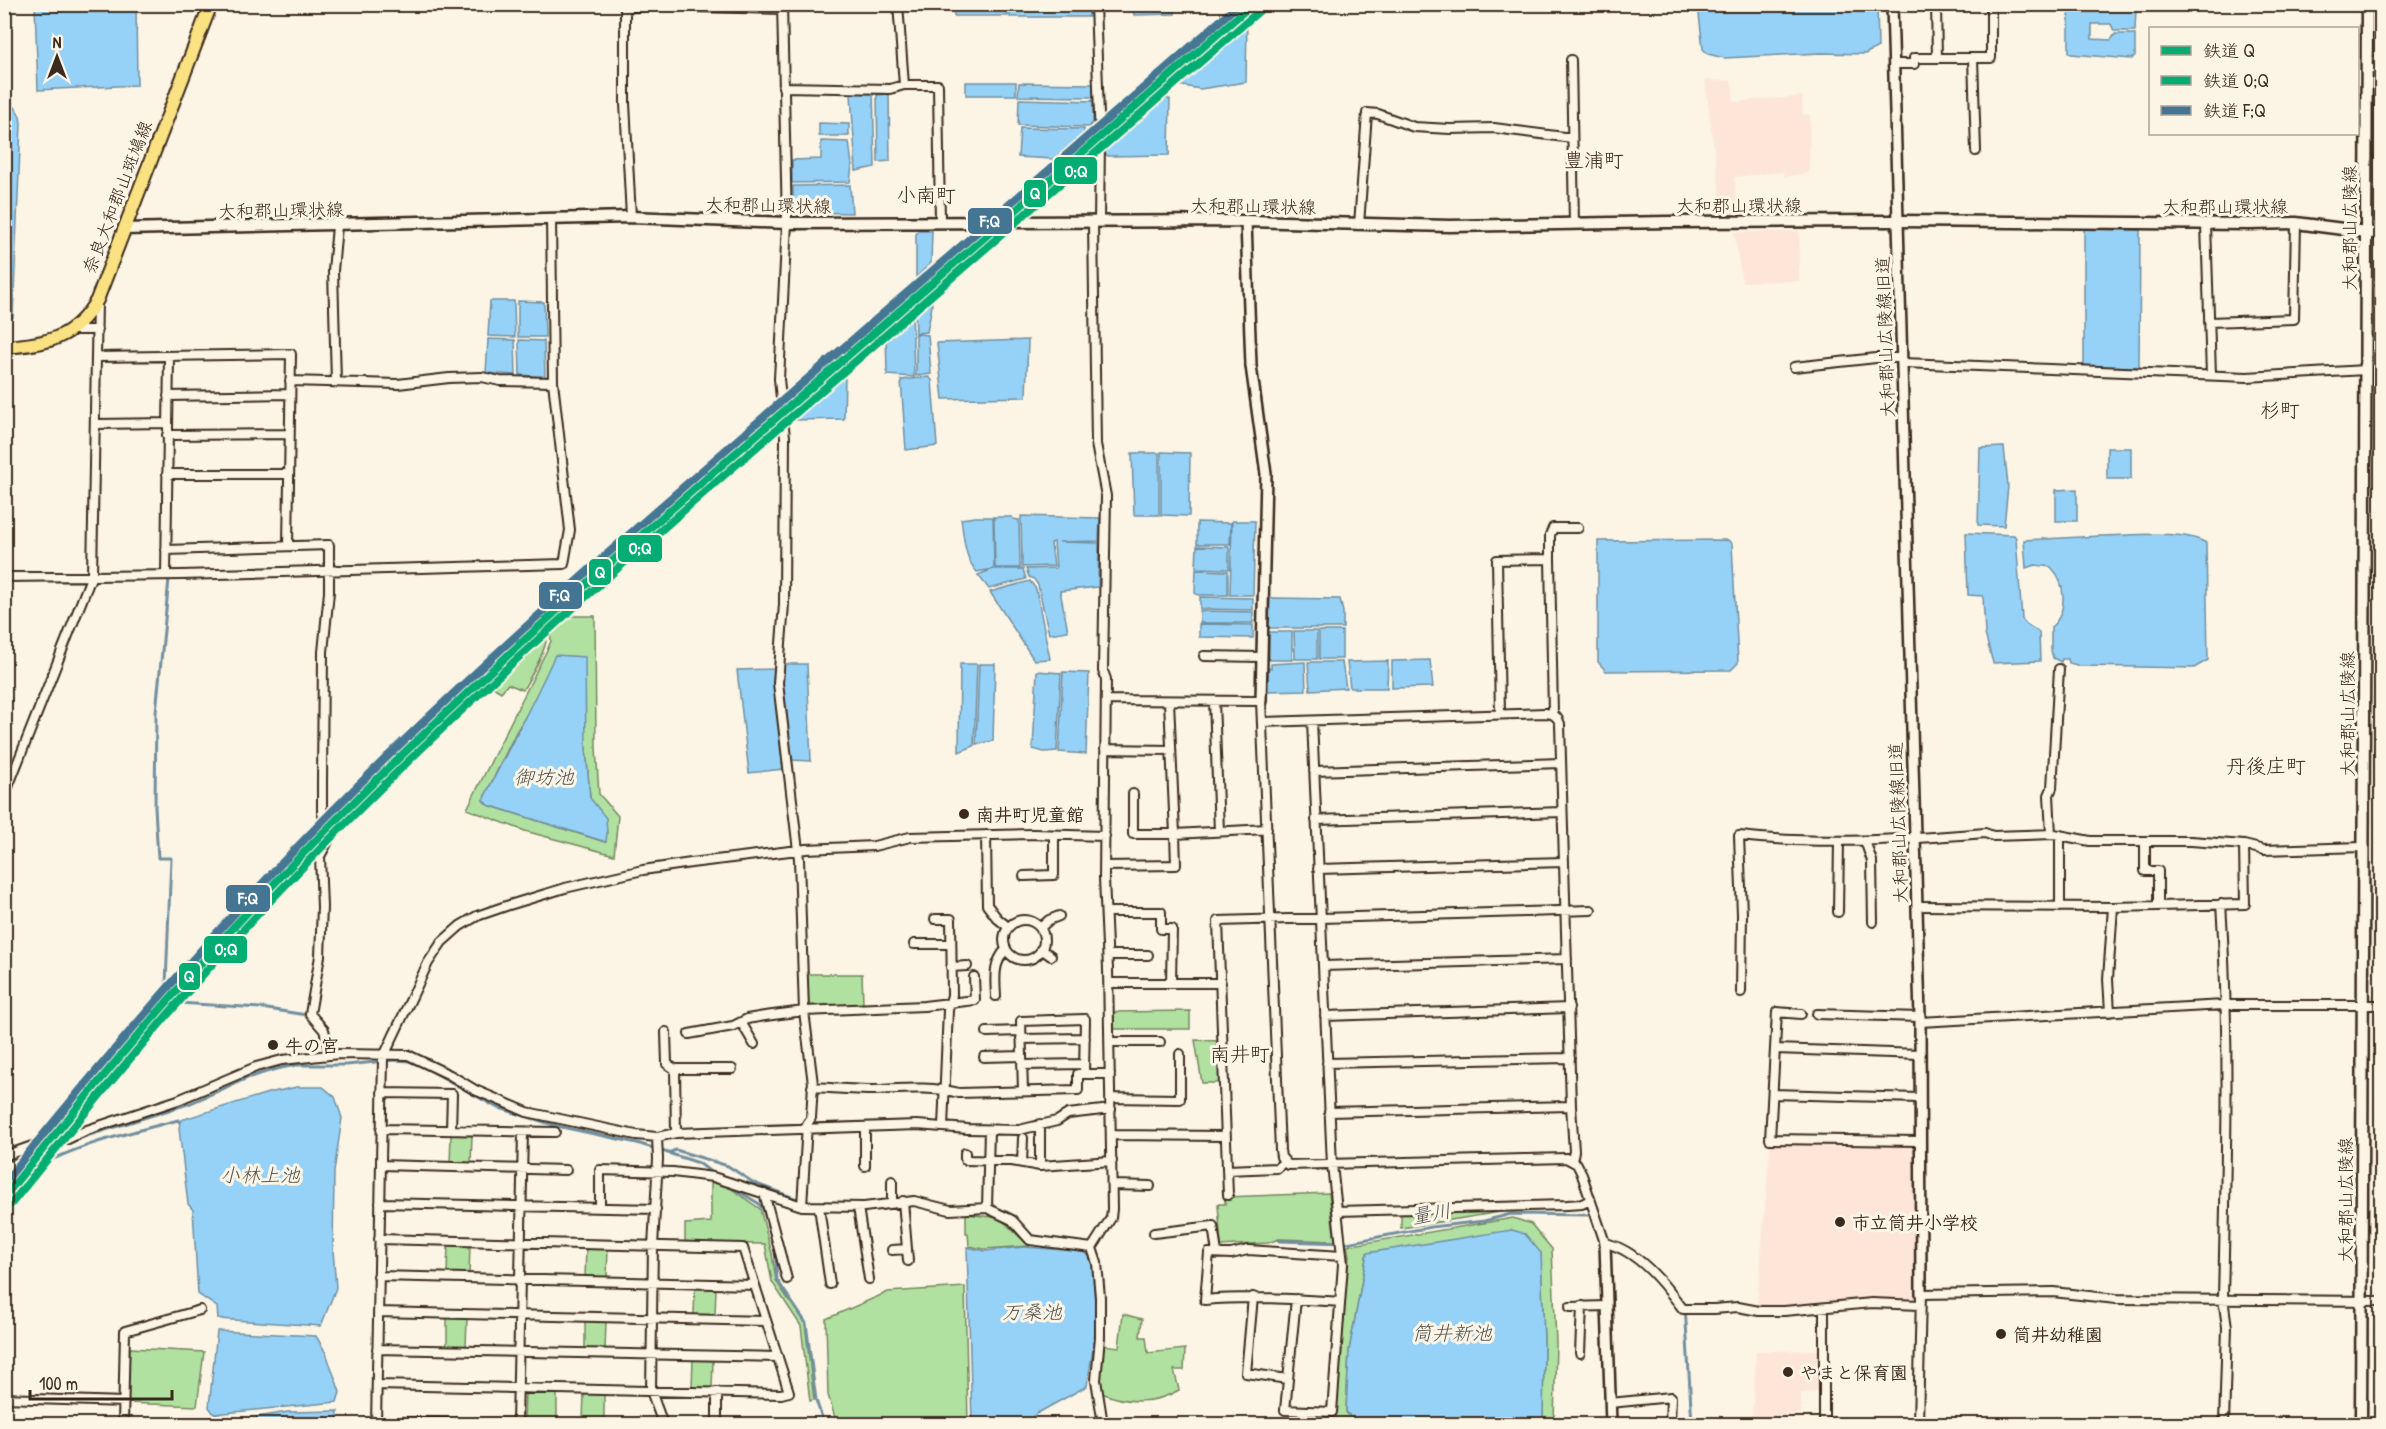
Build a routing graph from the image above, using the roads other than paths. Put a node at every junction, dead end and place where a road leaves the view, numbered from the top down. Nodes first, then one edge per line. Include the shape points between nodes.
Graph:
1 (211, 4) edge
2 (664, 4) edge
3 (699, 4) edge
4 (898, 4) edge
5 (1095, 4) edge
6 (1892, 4) edge
7 (1936, 4) edge
8 (1991, 4) edge
9 (2367, 4) edge
10 (782, 7) edge
11 (1937, 58) junction
12 (1972, 58) junction
13 (1571, 60) dead end
14 (1894, 64) junction
15 (2367, 69) junction
16 (2382, 69) edge
17 (904, 85) junction
18 (783, 87) junction
19 (1572, 138) junction
20 (1976, 151) dead end
21 (631, 217) junction
22 (551, 218) junction
23 (1246, 221) junction
24 (1899, 221) junction
25 (940, 222) junction
26 (1096, 222) junction
27 (786, 223) junction
28 (2296, 223) junction
29 (1574, 224) junction
30 (2206, 224) junction
31 (1359, 225) junction
32 (338, 226) junction
33 (124, 229) junction
34 (2366, 232) junction
35 (2382, 234) edge
36 (97, 300) junction
37 (2209, 322) junction
38 (73, 330) junction
39 (97, 330) junction
40 (4, 347) edge
41 (169, 356) junction
42 (97, 357) junction
43 (1902, 361) junction
44 (1794, 367) dead end
45 (2365, 370) junction
46 (2211, 375) junction
47 (290, 381) junction
48 (336, 381) junction
49 (554, 382) junction
50 (290, 394) junction
51 (168, 396) junction
52 (168, 423) junction
53 (96, 424) junction
54 (288, 434) junction
55 (167, 435) junction
56 (166, 474) junction
57 (288, 474) junction
58 (1578, 528) dead end
59 (288, 546) junction
60 (166, 550) junction
61 (1550, 559) junction
62 (329, 570) junction
63 (92, 575) junction
64 (166, 575) junction
65 (4, 577) edge
66 (1204, 656) dead end
67 (1262, 657) junction
68 (2060, 669) dead end
69 (1106, 700) junction
70 (1169, 701) junction
71 (1214, 701) junction
72 (1261, 701) junction
73 (1500, 714) junction
74 (1553, 714) junction
75 (1312, 721) junction
76 (1263, 722) junction
77 (1105, 749) junction
78 (1171, 750) junction
79 (1561, 763) junction
80 (1314, 771) junction
81 (1133, 794) dead end
82 (4, 797) edge
83 (1562, 812) junction
84 (1316, 820) junction
85 (1267, 829) junction
86 (1219, 831) junction
87 (1174, 834) junction
88 (986, 835) junction
89 (1054, 835) junction
90 (2055, 835) junction
91 (1105, 836) junction
92 (1915, 839) junction
93 (1839, 841) junction
94 (1865, 841) junction
95 (2145, 841) junction
96 (2244, 845) junction
97 (2363, 847) junction
98 (797, 850) junction
99 (1564, 862) junction
100 (1104, 866) junction
101 (1318, 869) junction
102 (1024, 876) dead end
103 (2221, 904) junction
104 (1917, 906) junction
105 (2158, 906) junction
106 (2060, 907) junction
107 (2113, 907) junction
108 (1565, 910) junction
109 (1591, 910) dead end
110 (1106, 912) junction
111 (1838, 912) dead end
112 (1059, 916) dead end
113 (1321, 918) junction
114 (935, 919) dead end
115 (1271, 919) junction
116 (1873, 922) dead end
117 (1008, 927) junction
118 (1040, 928) junction
119 (914, 944) dead end
120 (951, 944) junction
121 (1006, 949) junction
122 (1041, 949) junction
123 (1148, 954) dead end
124 (1108, 955) junction
125 (1052, 956) dead end
126 (1567, 959) junction
127 (967, 966) dead end
128 (1323, 966) junction
129 (951, 967) junction
130 (974, 977) dead end
131 (1108, 982) junction
132 (1171, 983) junction
133 (1221, 983) junction
134 (1742, 992) dead end
135 (996, 996) dead end
136 (950, 1002) junction
137 (2224, 1005) junction
138 (2363, 1005) junction
139 (2382, 1005) edge
140 (1569, 1008) junction
141 (804, 1011) junction
142 (2110, 1011) junction
143 (1801, 1014) dead end
144 (1817, 1014) dead end
145 (1325, 1016) junction
146 (1920, 1020) junction
147 (741, 1022) junction
148 (666, 1032) dead end
149 (987, 1032) dead end
150 (689, 1034) dead end
151 (1021, 1035) junction
152 (1085, 1038) junction
153 (1110, 1042) junction
154 (1160, 1042) dead end
155 (754, 1044) dead end
156 (1775, 1049) junction
157 (330, 1054) junction
158 (1180, 1054) dead end
159 (1920, 1054) junction
160 (984, 1057) dead end
161 (383, 1058) junction
162 (1570, 1058) junction
163 (1022, 1060) junction
164 (1327, 1063) junction
165 (1084, 1064) junction
166 (675, 1069) junction
167 (732, 1069) dead end
168 (1084, 1074) junction
169 (1110, 1074) junction
170 (812, 1087) junction
171 (944, 1089) junction
172 (1023, 1091) junction
173 (382, 1093) junction
174 (1773, 1094) junction
175 (1110, 1098) junction
176 (1919, 1098) junction
177 (1571, 1106) junction
178 (1111, 1109) junction
179 (1329, 1112) junction
180 (1040, 1124) junction
181 (865, 1126) junction
182 (943, 1127) junction
183 (381, 1129) junction
184 (807, 1129) junction
185 (452, 1130) junction
186 (989, 1130) junction
187 (523, 1132) junction
188 (555, 1132) dead end
189 (676, 1132) junction
190 (1111, 1135) junction
191 (1225, 1136) junction
192 (1023, 1138) dead end
193 (657, 1140) junction
194 (1919, 1141) junction
195 (965, 1153) dead end
196 (4, 1156) edge
197 (988, 1161) junction
198 (1112, 1161) junction
199 (1572, 1161) junction
200 (1284, 1162) junction
201 (1022, 1163) junction
202 (381, 1165) junction
203 (1332, 1165) junction
204 (865, 1166) dead end
205 (1040, 1166) junction
206 (522, 1168) junction
207 (566, 1170) dead end
208 (1227, 1170) junction
209 (658, 1172) junction
210 (892, 1181) dead end
211 (1112, 1185) junction
212 (1150, 1186) dead end
213 (764, 1193) junction
214 (1228, 1195) dead end
215 (1590, 1200) junction
216 (903, 1201) junction
217 (892, 1202) junction
218 (380, 1203) junction
219 (522, 1206) junction
220 (802, 1206) junction
221 (819, 1207) junction
222 (858, 1207) junction
223 (600, 1208) junction
224 (987, 1208) junction
225 (656, 1209) junction
226 (1337, 1211) junction
227 (1154, 1233) dead end
228 (379, 1239) junction
229 (521, 1243) junction
230 (1605, 1243) junction
231 (653, 1246) junction
232 (1092, 1248) junction
233 (907, 1249) junction
234 (892, 1250) dead end
235 (1216, 1253) junction
236 (1342, 1253) junction
237 (908, 1261) dead end
238 (378, 1276) junction
239 (520, 1279) junction
240 (787, 1279) dead end
241 (869, 1279) dead end
242 (653, 1282) junction
243 (830, 1284) dead end
244 (755, 1285) junction
245 (1921, 1294) junction
246 (1253, 1297) junction
247 (2223, 1298) junction
248 (1296, 1299) junction
249 (2362, 1301) junction
250 (2382, 1301) edge
251 (1340, 1302) junction
252 (1920, 1305) junction
253 (1582, 1306) junction
254 (1607, 1306) junction
255 (1570, 1307) dead end
256 (1824, 1308) junction
257 (200, 1310) dead end
258 (378, 1312) junction
259 (519, 1315) junction
260 (652, 1318) junction
261 (766, 1321) junction
262 (377, 1349) junction
263 (518, 1352) junction
264 (1580, 1353) dead end
265 (652, 1355) junction
266 (778, 1358) junction
267 (1288, 1379) junction
268 (376, 1384) junction
269 (518, 1388) junction
270 (651, 1390) junction
271 (717, 1392) junction
272 (4, 1398) edge
273 (124, 1402) junction
274 (1610, 1402) junction
275 (376, 1423) edge
276 (717, 1423) edge
277 (517, 1424) edge
278 (123, 1425) edge
279 (531, 1425) edge
280 (663, 1425) edge
281 (1103, 1425) edge
282 (1611, 1425) edge
283 (1670, 1425) edge
284 (1824, 1425) edge
285 (1918, 1425) edge
286 (2224, 1425) edge
287 (2361, 1425) edge

1 - 33 main road, 奈良大和郡山斑鳩線
2 - 21 street via 625,8
3 - 10 street
4 - 17 street
5 - 26 street via 1100,142
6 - 14 street, 大和郡山広陵線旧道
7 - 11 street
8 - 12 street via 1991,58
9 - 15 main road, 大和郡山広陵線
10 - 18 street
11 - 12 street
11 - 14 street via 1914,58 1914,64
12 - 20 street
13 - 19 street
14 - 24 street, 大和郡山広陵線旧道
15 - 16 street
15 - 34 main road, 大和郡山広陵線
17 - 18 street via 890,89
17 - 25 street via 938,86
18 - 27 street
19 - 29 street
19 - 31 street via 1494,128 1414,127 1367,113
21 - 22 main road, 大和郡山環状線
21 - 27 main road, 大和郡山環状線
22 - 32 main road, 大和郡山環状線
22 - 49 street
23 - 26 main road, 大和郡山環状線
23 - 31 main road, 大和郡山環状線
23 - 67 street via 1251,366 1266,474
24 - 29 main road, 大和郡山環状線
24 - 30 main road, 大和郡山環状線
24 - 43 street, 大和郡山広陵線旧道
25 - 26 main road, 大和郡山環状線
25 - 27 main road, 大和郡山環状線
26 - 69 street via 1096,444 1106,496
27 - 98 street via 779,379 785,437 784,604 778,683
28 - 30 main road, 大和郡山環状線
28 - 34 main road, 大和郡山環状線
28 - 37 street via 2294,319
29 - 31 main road, 大和郡山環状線
30 - 37 street
32 - 33 main road, 大和郡山環状線
32 - 48 street via 333,271
33 - 36 main road, 奈良大和郡山斑鳩線
34 - 35 main road, 大和郡山環状線
34 - 45 main road, 大和郡山広陵線
36 - 38 main road, 奈良大和郡山斑鳩線
36 - 39 street
37 - 46 street
38 - 39 street
38 - 40 main road, 奈良大和郡山斑鳩線 via 45,342
39 - 42 street
41 - 42 street
41 - 47 street via 291,354
41 - 51 street
42 - 53 street
43 - 44 street via 1876,358
43 - 46 street
43 - 92 street, 大和郡山広陵線旧道
45 - 46 street
45 - 97 main road, 大和郡山広陵線
47 - 48 street
47 - 50 street
48 - 49 street via 398,384 482,377
49 - 62 street via 570,530 564,564
50 - 51 street
50 - 54 street
51 - 52 street
52 - 53 street
52 - 55 street
53 - 63 street
54 - 55 street
54 - 57 street
55 - 56 street
56 - 57 street
56 - 60 street
57 - 59 street
58 - 61 street via 1553,528
59 - 60 street
59 - 62 street via 329,545
60 - 64 street
61 - 73 street via 1497,560
61 - 74 street
62 - 64 street
62 - 157 street via 323,651 322,813 331,836 320,856 320,956 310,1014 324,1030
63 - 64 street
63 - 65 street
63 - 82 street
66 - 67 street
67 - 72 street
68 - 90 street via 2049,795
69 - 70 street
69 - 77 street
70 - 71 street
70 - 78 street
71 - 72 street
71 - 86 street
72 - 76 street
73 - 74 street
73 - 75 street
74 - 79 street via 1560,724
75 - 76 street
75 - 80 street
76 - 85 street
77 - 78 street
77 - 91 street
78 - 87 street
79 - 80 street
79 - 83 street
80 - 84 street
81 - 87 street via 1133,834
83 - 84 street
83 - 99 street
84 - 101 street
85 - 86 street
85 - 115 street
86 - 87 street
87 - 100 street via 1176,865
88 - 89 street
88 - 98 street via 901,838 874,846
88 - 117 street via 987,905
89 - 91 street
89 - 102 street via 1054,875
90 - 92 street via 1985,833
90 - 95 street via 2090,841
90 - 106 street
91 - 100 street
92 - 94 street
92 - 104 street, 大和郡山広陵線旧道
93 - 94 street
93 - 111 street
93 - 134 street via 1739,836
94 - 116 street via 1872,861
95 - 96 street
95 - 105 street via 2145,871 2158,871
96 - 97 street via 2264,850
96 - 103 street via 2245,904
97 - 138 main road, 大和郡山広陵線
98 - 141 street
98 - 161 street via 643,870 565,888 477,916 442,942 428,963
99 - 101 street
99 - 108 street
100 - 110 street
101 - 113 street
103 - 105 street
103 - 137 street
104 - 106 street
104 - 146 street, 大和郡山広陵線旧道
105 - 107 street
106 - 107 street
107 - 142 street
108 - 109 street
108 - 113 street
108 - 126 street
110 - 124 street
110 - 132 street via 1161,912 1161,929 1172,929
112 - 118 street
113 - 115 street
113 - 128 street
114 - 120 street via 951,919
115 - 133 street via 1218,921
115 - 200 street via 1280,1150
117 - 118 street via 1022,920
117 - 121 street
118 - 122 street
119 - 120 street
120 - 129 street
121 - 122 street via 1014,957 1025,959 1036,956
121 - 135 street via 996,966
122 - 125 street
123 - 124 street
124 - 131 street
126 - 128 street
126 - 140 street
127 - 129 street
128 - 145 street
129 - 136 street
130 - 136 street via 975,1000
131 - 132 street
131 - 153 street
132 - 133 street
133 - 191 street
136 - 141 street
136 - 171 street
137 - 138 street
137 - 142 street
137 - 247 street via 2227,1120
138 - 139 street
138 - 249 main road, 大和郡山広陵線
140 - 145 street
140 - 162 street
141 - 147 street
141 - 170 street
142 - 146 street
143 - 156 street via 1777,1012
144 - 146 street
145 - 164 street
146 - 159 street, 大和郡山広陵線旧道
147 - 150 street
147 - 155 street
148 - 166 street via 667,1064
149 - 151 street
151 - 152 street
151 - 152 street via 1021,1021 1085,1019
151 - 163 street
152 - 165 street
153 - 154 street
153 - 169 street
156 - 159 street
156 - 174 street
157 - 161 street
157 - 196 street via 256,1067 68,1139 35,1144
158 - 175 street via 1180,1099
159 - 176 street, 大和郡山広陵線旧道
160 - 163 street
161 - 173 street
161 - 193 street via 418,1058 475,1090 527,1112
162 - 164 street
162 - 177 street
163 - 165 street
163 - 172 street
164 - 179 street
165 - 168 street
166 - 167 street
166 - 189 street
168 - 169 street
168 - 172 street via 1078,1074 1078,1090
169 - 175 street
170 - 171 street
170 - 184 street
171 - 172 street via 958,1093
171 - 182 street
173 - 183 street
173 - 185 street via 452,1094
174 - 176 street
174 - 194 street via 1770,1139
175 - 178 street
176 - 194 street, 大和郡山広陵線旧道
177 - 179 street
177 - 199 street
178 - 180 street via 1077,1113
178 - 190 street
179 - 203 street
180 - 186 street via 1019,1130
180 - 205 street
181 - 182 street
181 - 184 street
181 - 204 street
182 - 186 street
183 - 185 street
183 - 202 street
184 - 189 street
184 - 220 street
185 - 187 street
186 - 197 street
187 - 188 street
187 - 206 street
189 - 193 street
190 - 191 street
190 - 198 street
191 - 208 street
192 - 201 street
193 - 209 street
194 - 245 street, 大和郡山広陵線旧道
195 - 197 street via 965,1160
197 - 201 street
197 - 224 street
198 - 205 street
198 - 211 street
199 - 203 street via 1559,1157
199 - 215 street via 1581,1172
200 - 203 street via 1295,1166
200 - 208 street via 1277,1168
201 - 205 street
202 - 206 street
202 - 218 street
203 - 226 street
206 - 207 street
206 - 219 street
208 - 214 street
209 - 213 street via 713,1177
209 - 223 street via 600,1170
209 - 225 street
210 - 217 street
211 - 212 street
211 - 232 street via 1111,1218
213 - 220 street
213 - 240 street
215 - 226 street via 1567,1205
215 - 230 street
216 - 217 street
216 - 224 street via 950,1210
216 - 233 street
217 - 222 street
218 - 219 street
218 - 228 street
219 - 223 street
219 - 229 street
220 - 221 street
221 - 222 street
221 - 243 street
222 - 241 street
223 - 225 street
224 - 232 street via 1012,1220 1030,1240
225 - 231 street
226 - 236 street
227 - 235 street via 1213,1226
228 - 229 street
228 - 238 street
229 - 231 street
229 - 239 street
230 - 254 street
230 - 256 street via 1657,1276 1683,1309
231 - 242 street
231 - 244 street via 743,1248
232 - 281 street via 1100,1297 1096,1380
233 - 234 street
233 - 237 street
235 - 236 street
235 - 246 street via 1209,1253 1205,1300
236 - 251 street
238 - 239 street
238 - 258 street
239 - 242 street
239 - 259 street
242 - 244 street
242 - 260 street
244 - 261 street
245 - 247 street via 2054,1292 2116,1299
245 - 252 street, 大和郡山広陵線旧道
246 - 248 street
246 - 267 street via 1246,1373
247 - 249 street
247 - 286 street via 2227,1327
248 - 251 street
248 - 267 street
249 - 250 street
249 - 287 main road, 大和郡山広陵線
251 - 267 street via 1332,1412 1285,1410
252 - 256 street via 1872,1303
252 - 285 street, 大和郡山広陵線旧道
253 - 254 street
253 - 255 street
253 - 264 street
254 - 274 street
256 - 284 street
257 - 273 street via 125,1331
258 - 259 street
258 - 262 street
259 - 260 street
259 - 263 street
260 - 261 street
260 - 265 street
261 - 266 street
262 - 263 street
262 - 268 street
263 - 265 street
263 - 269 street
265 - 266 street
265 - 270 street
266 - 271 street via 789,1392
268 - 269 street
268 - 275 street
269 - 270 street
269 - 277 street
270 - 271 street
270 - 280 street
271 - 276 street
272 - 273 street
273 - 278 street
274 - 282 street
274 - 283 street via 1671,1397
275 - 277 street
277 - 279 street

